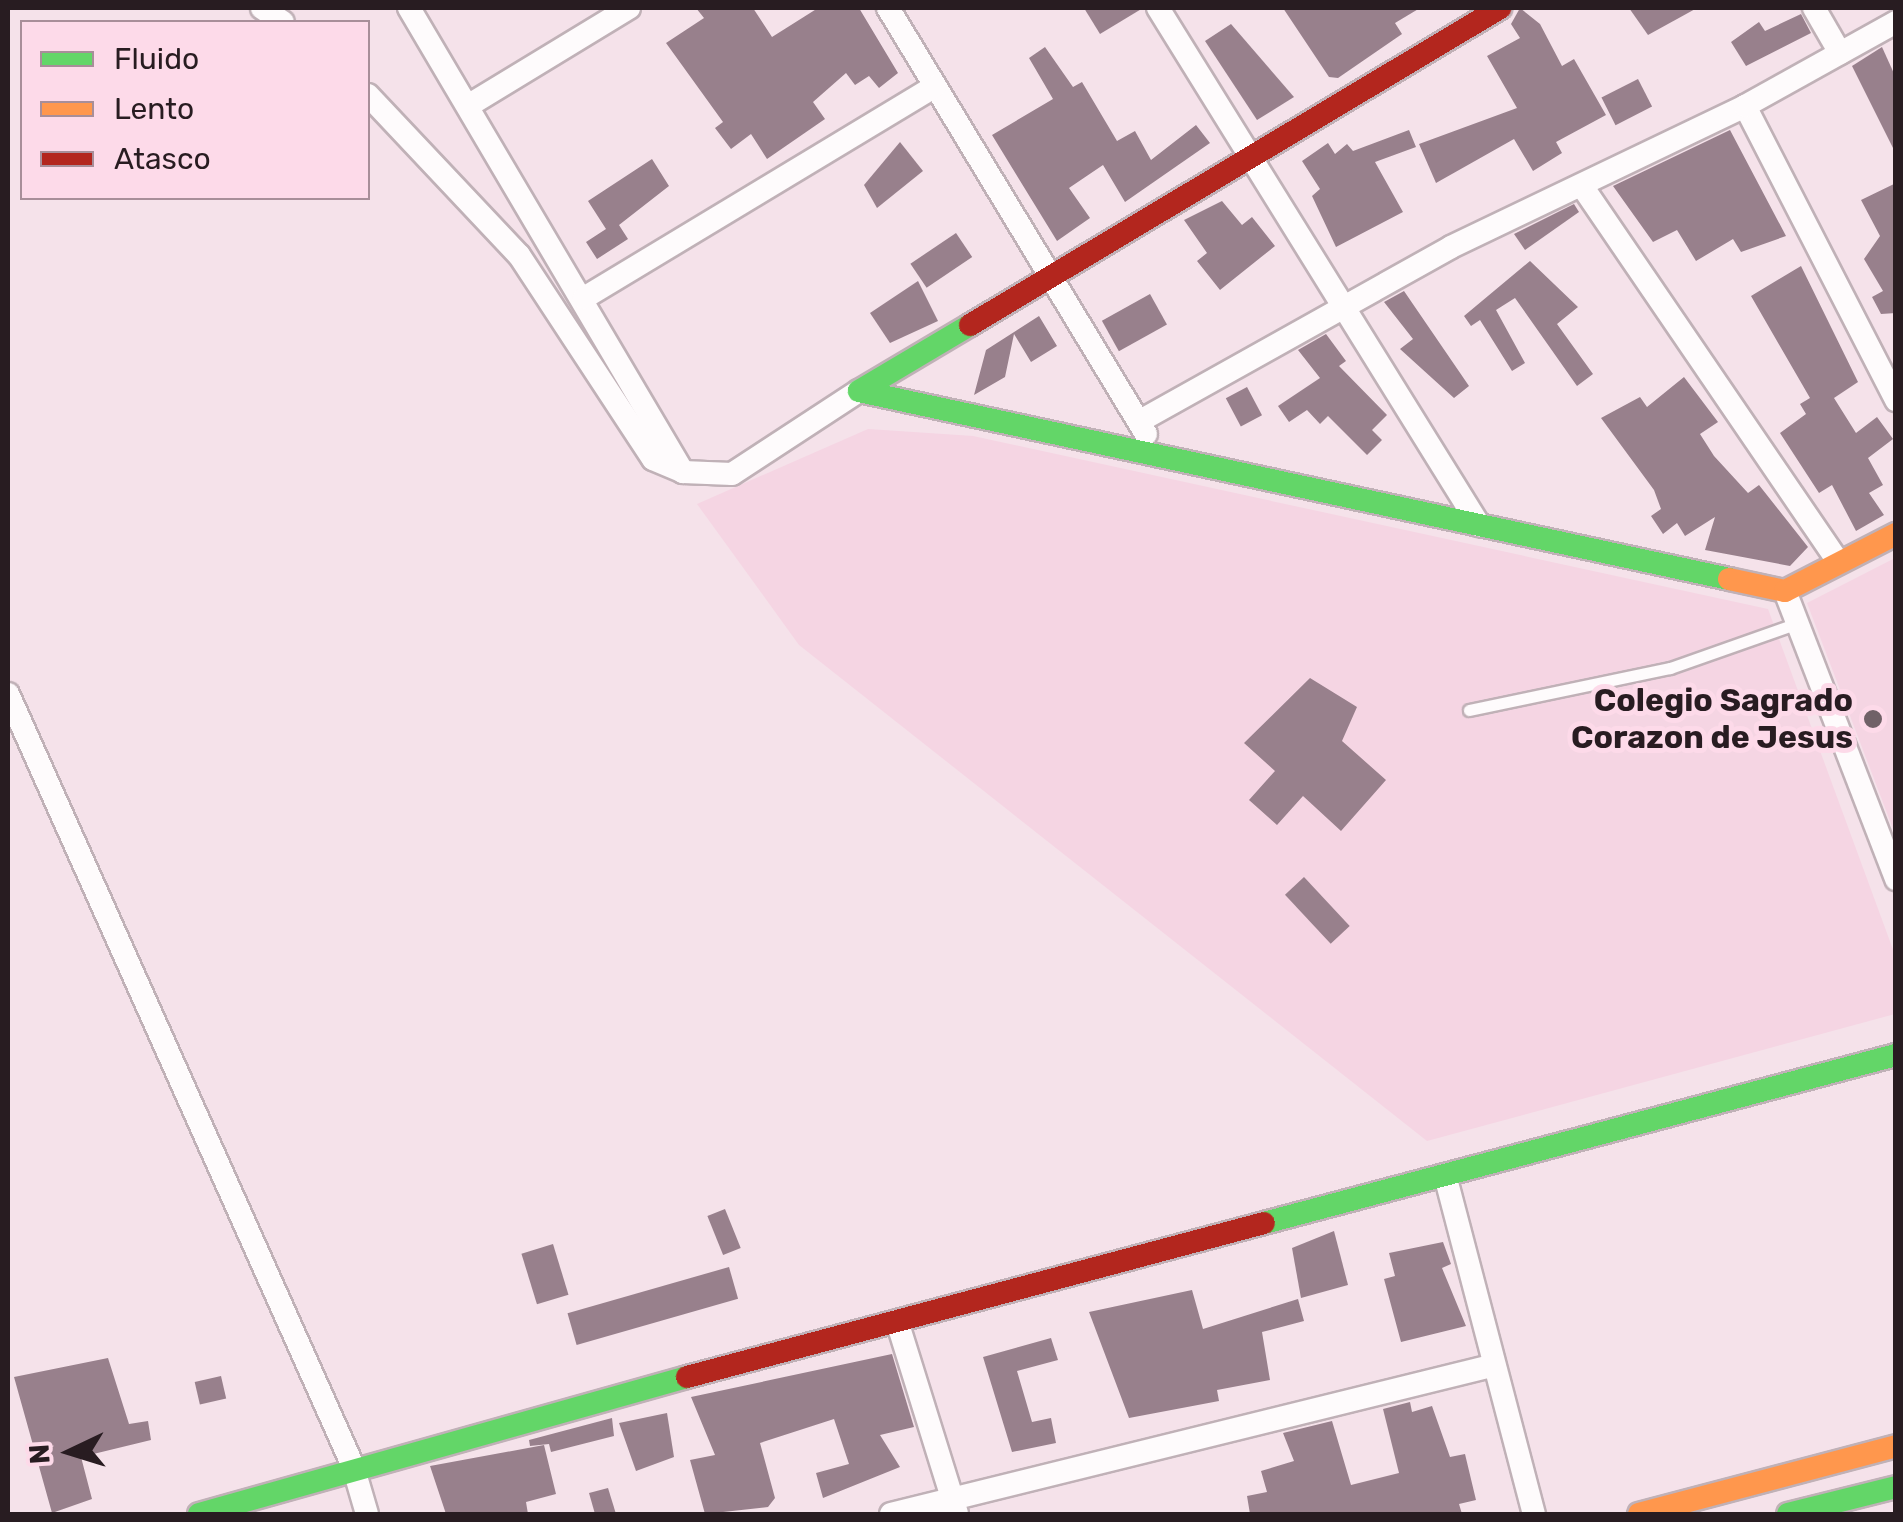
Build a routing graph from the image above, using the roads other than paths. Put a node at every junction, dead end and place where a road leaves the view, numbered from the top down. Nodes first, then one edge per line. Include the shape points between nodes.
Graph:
1 (409, 8) edge
2 (629, 8) edge
3 (888, 8) edge
4 (1158, 8) edge
5 (1500, 8) edge
6 (1814, 8) edge
7 (1896, 22) edge
8 (1840, 54) junction
9 (935, 86) junction
10 (370, 97) edge
11 (471, 104) junction
12 (1745, 106) junction
13 (1250, 161) junction
14 (1582, 186) junction
15 (1048, 274) junction
16 (584, 298) junction
17 (1339, 308) junction
18 (858, 392) junction
19 (1896, 400) edge
20 (1140, 420) junction
21 (1156, 456) junction
22 (683, 472) junction
23 (1480, 525) junction
24 (1896, 534) edge
25 (1839, 563) junction
26 (1786, 591) junction
27 (1798, 623) junction
28 (8, 694) edge
29 (1469, 710) dead end
30 (1896, 879) edge
31 (1896, 1055) edge
32 (1445, 1175) junction
33 (896, 1321) junction
34 (1490, 1366) junction
35 (1896, 1446) edge
36 (353, 1466) junction
37 (1896, 1488) edge
38 (955, 1506) edge
39 (200, 1514) edge
40 (367, 1514) edge
41 (890, 1514) edge
42 (1534, 1514) edge
43 (1639, 1514) edge
44 (1788, 1514) edge

1 - 11 street
2 - 11 street
3 - 9 street
4 - 13 street
5 - 13 street
6 - 8 street
7 - 8 street
8 - 12 street
9 - 15 street
9 - 16 street
10 - 22 street via 519,254 654,459
11 - 16 street
12 - 14 street
12 - 19 street
13 - 15 street
13 - 17 street
14 - 17 street
14 - 25 street
15 - 18 street
15 - 20 street
16 - 22 street
17 - 20 street
17 - 23 street
18 - 21 street
18 - 22 street via 732,474
20 - 21 street
21 - 23 street
23 - 26 street
24 - 25 street
25 - 26 street
26 - 27 street
27 - 29 lane via 1670,668
27 - 30 street
28 - 36 street
31 - 32 street
32 - 33 street
32 - 34 street
33 - 36 street
33 - 38 street
34 - 38 street
34 - 42 street
35 - 43 street
36 - 39 street
36 - 40 street
37 - 44 street
38 - 41 street

